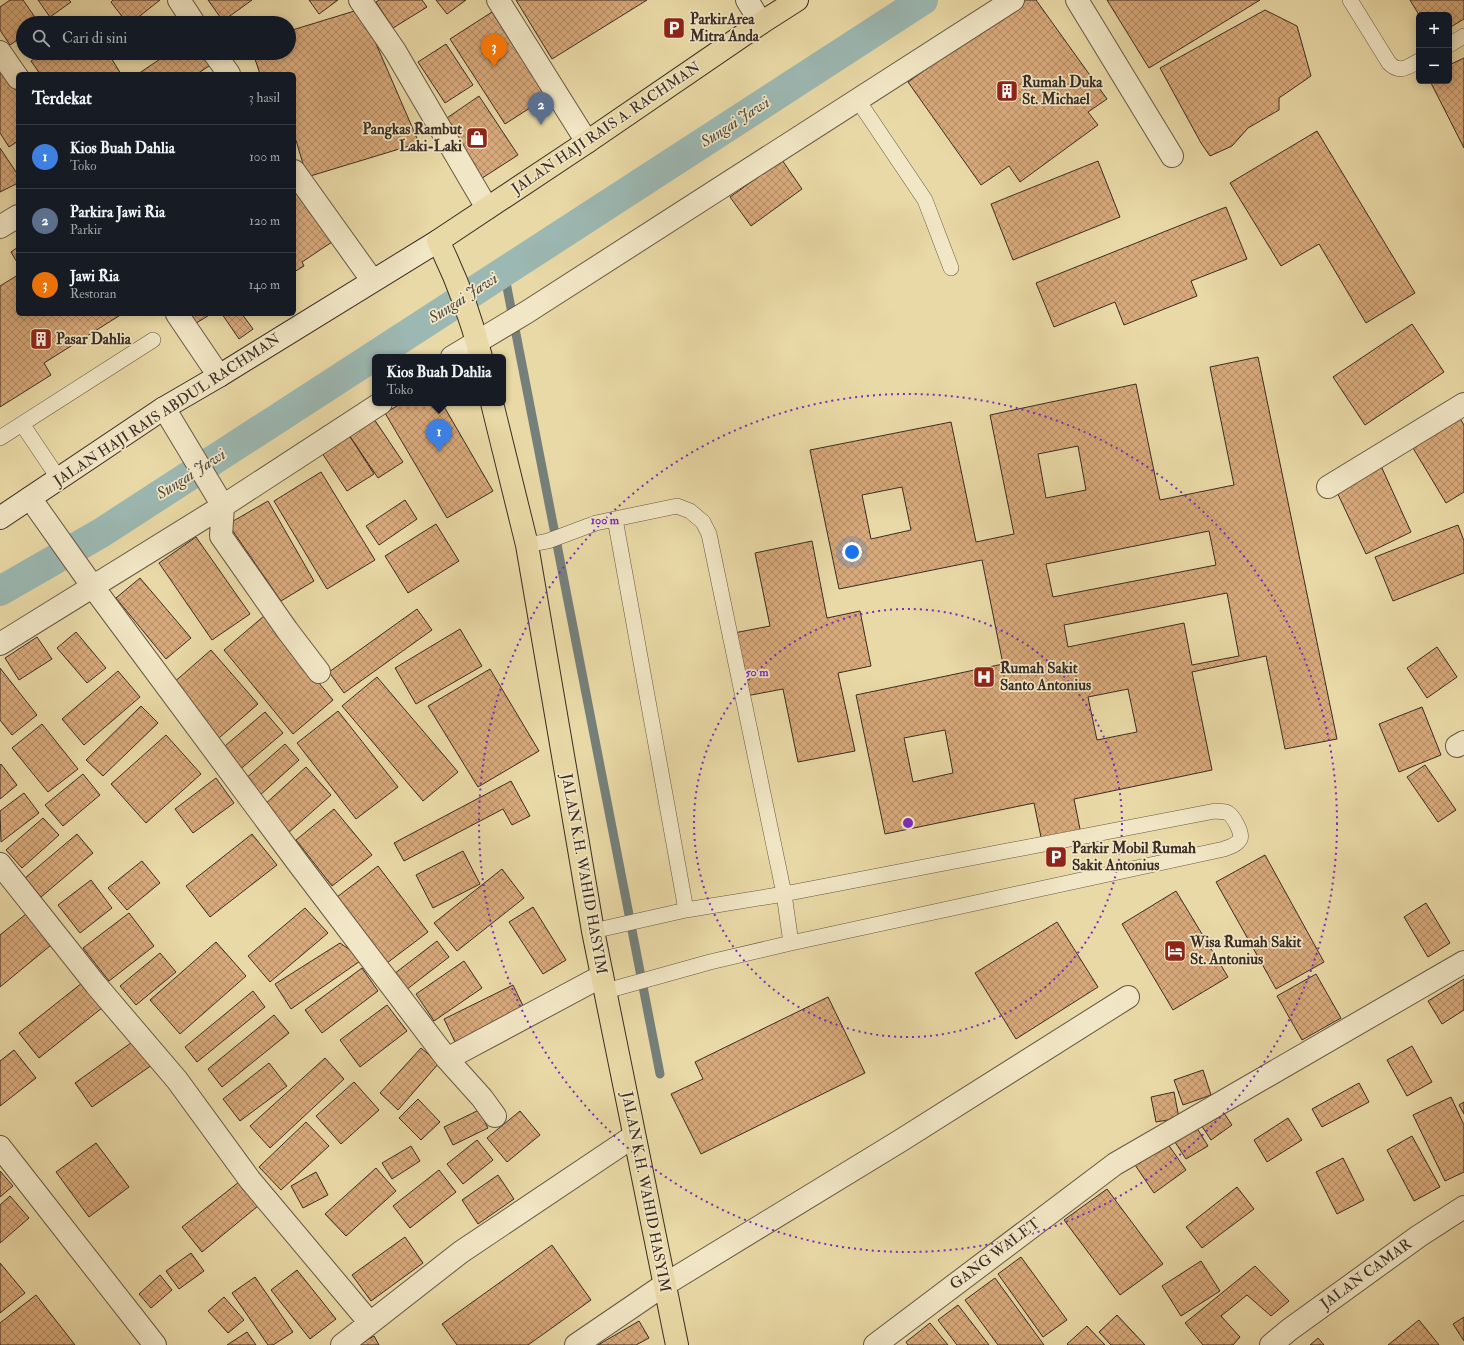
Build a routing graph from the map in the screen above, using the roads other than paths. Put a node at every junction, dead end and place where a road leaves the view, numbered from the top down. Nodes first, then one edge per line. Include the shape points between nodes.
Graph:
1 (179, 0) edge
2 (360, 0) edge
3 (498, 0) edge
4 (746, 0) edge
5 (797, 0) edge
6 (1013, 0) edge
7 (1077, 0) edge
8 (1350, 0) edge
9 (189, 16) edge
10 (761, 23) junction
11 (1464, 36) edge
12 (1452, 43) edge
13 (0, 52) edge
14 (219, 60) edge
15 (1416, 63) edge
16 (228, 72) edge
17 (16, 75) edge
18 (857, 99) junction
19 (587, 142) junction
20 (1172, 156) dead end
21 (296, 174) edge
22 (487, 208) junction
23 (16, 217) edge
24 (0, 227) edge
25 (438, 241) junction
26 (952, 268) dead end
27 (372, 280) junction
28 (178, 316) edge
29 (153, 340) dead end
30 (477, 342) edge
31 (457, 354) edge
32 (219, 376) junction
33 (1464, 404) edge
34 (377, 406) edge
35 (493, 406) edge
36 (164, 408) junction
37 (22, 424) junction
38 (0, 438) edge
39 (59, 479) junction
40 (1328, 487) dead end
41 (30, 498) junction
42 (219, 499) junction
43 (0, 518) edge
44 (615, 518) junction
45 (537, 543) junction
46 (89, 582) junction
47 (0, 644) edge
48 (320, 672) dead end
49 (0, 864) edge
50 (784, 894) junction
51 (686, 910) junction
52 (600, 930) junction
53 (791, 943) junction
54 (1464, 962) edge
55 (610, 985) junction
56 (1128, 997) dead end
57 (447, 1059) junction
58 (495, 1116) dead end
59 (634, 1136) junction
60 (0, 1147) edge
61 (1464, 1207) edge
62 (664, 1285) junction
63 (370, 1323) junction
64 (155, 1345) edge
65 (342, 1345) edge
66 (576, 1345) edge
67 (677, 1345) edge
68 (875, 1345) edge
69 (1270, 1345) edge

1 - 9 street
2 - 22 street via 395,51
3 - 19 street
4 - 10 street
5 - 10 main road, JALAN HAJI RAIS A. RACHMAN
6 - 18 street
7 - 20 street
8 - 15 lane via 1394,68 1403,70
10 - 19 main road, JALAN HAJI RAIS A. RACHMAN
11 - 12 lane
13 - 17 street
14 - 16 street
18 - 26 lane via 925,200
18 - 30 street
19 - 22 main road, JALAN HAJI RAIS A. RACHMAN
21 - 27 street
22 - 25 main road, JALAN HAJI RAIS A. RACHMAN
23 - 24 street
25 - 27 street, JALAN HAJI RAIS ABDUL RACHMAN
25 - 30 main road via 451,266
27 - 32 street, JALAN HAJI RAIS ABDUL RACHMAN
28 - 32 street
29 - 37 lane
30 - 31 street
32 - 36 street, JALAN HAJI RAIS ABDUL RACHMAN
33 - 40 street
34 - 42 street
35 - 45 main road, JALAN K.H. WAHID HASYIM
36 - 39 street, JALAN HAJI RAIS ABDUL RACHMAN
36 - 42 street
37 - 38 lane
37 - 39 lane
39 - 41 street, JALAN HAJI RAIS ABDUL RACHMAN
41 - 43 street, JALAN HAJI RAIS ABDUL RACHMAN
41 - 46 street
42 - 46 street
42 - 48 street via 221,536
44 - 45 lane
44 - 50 lane via 677,506 690,511 703,522 709,534
44 - 51 lane
45 - 52 main road, JALAN K.H. WAHID HASYIM
46 - 47 street
46 - 57 street
49 - 63 street via 96,985 177,1080 250,1180
50 - 51 lane
50 - 53 lane
50 - 53 lane via 1216,811 1227,812 1234,817 1240,835 1233,846 1224,849
51 - 52 lane
52 - 55 main road, JALAN K.H. WAHID HASYIM
53 - 55 lane via 666,975
54 - 68 street, GANG WALET via 1115,1164
55 - 57 street
55 - 59 main road, JALAN K.H. WAHID HASYIM
56 - 62 street via 900,1141
57 - 58 street
59 - 62 main road, JALAN K.H. WAHID HASYIM
59 - 63 street via 461,1252
60 - 64 street
61 - 69 street, JALAN CAMAR via 1419,1236
62 - 66 street
62 - 67 main road, JALAN K.H. WAHID HASYIM
63 - 65 street

